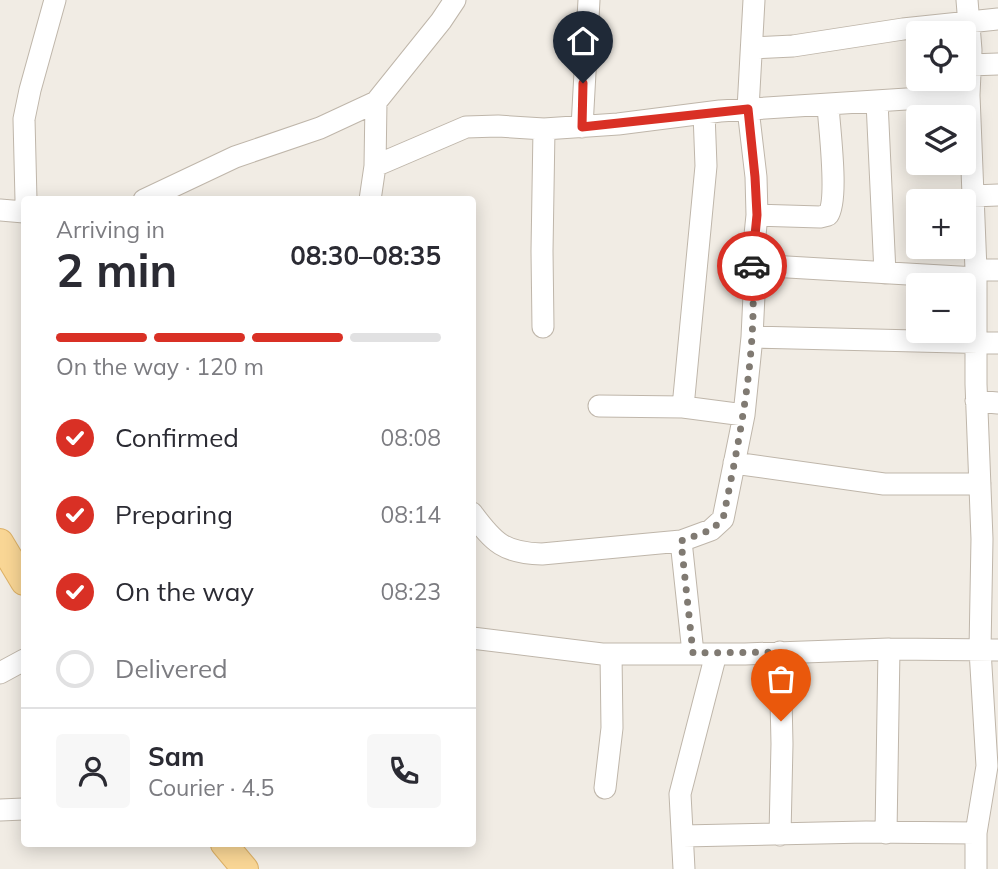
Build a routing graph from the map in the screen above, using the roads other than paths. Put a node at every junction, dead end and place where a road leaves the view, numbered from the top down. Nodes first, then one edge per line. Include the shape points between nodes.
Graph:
1 (55, 0) edge
2 (455, 0) edge
3 (589, 0) edge
4 (754, 0) edge
5 (967, 0) edge
6 (998, 19) edge
7 (969, 21) edge
8 (976, 22) edge
9 (906, 29) edge
10 (752, 48) junction
11 (998, 64) edge
12 (976, 65) edge
13 (969, 91) edge
14 (969, 95) junction
15 (376, 102) junction
16 (877, 102) junction
17 (828, 105) junction
18 (748, 109) junction
19 (704, 113) junction
20 (582, 127) junction
21 (544, 129) junction
22 (375, 166) junction
23 (973, 189) edge
24 (998, 195) edge
25 (26, 196) edge
26 (158, 196) edge
27 (371, 196) edge
28 (976, 196) edge
29 (0, 210) edge
30 (21, 212) edge
31 (757, 215) junction
32 (752, 265) junction
33 (998, 270) edge
34 (886, 273) junction
35 (906, 273) edge
36 (976, 274) edge
37 (543, 327) dead end
38 (752, 337) junction
39 (906, 340) edge
40 (976, 342) edge
41 (976, 343) edge
42 (998, 343) edge
43 (976, 401) junction
44 (998, 403) edge
45 (599, 406) dead end
46 (683, 407) junction
47 (744, 415) junction
48 (734, 463) junction
49 (980, 484) junction
50 (476, 518) edge
51 (681, 541) junction
52 (0, 542) edge
53 (21, 577) edge
54 (476, 638) edge
55 (889, 649) junction
56 (989, 650) edge
57 (780, 652) junction
58 (693, 653) junction
59 (611, 654) junction
60 (716, 654) junction
61 (21, 662) edge
62 (0, 673) edge
63 (606, 788) dead end
64 (21, 809) edge
65 (0, 810) edge
66 (886, 833) junction
67 (976, 833) junction
68 (780, 835) junction
69 (683, 836) junction
70 (227, 847) edge
71 (245, 869) edge
72 (684, 869) edge
73 (976, 869) edge

1 - 25 street via 24,119
2 - 15 street
3 - 20 street
4 - 10 street
5 - 7 street
6 - 8 street
9 - 10 street via 793,47
10 - 18 street
11 - 12 street
13 - 14 street
14 - 16 street
14 - 23 street
15 - 22 street
15 - 26 street via 320,128 234,157
16 - 17 street
16 - 34 street
17 - 18 street
17 - 31 street via 833,182 828,215
18 - 19 street
18 - 31 street
19 - 20 street
19 - 46 street via 706,166
20 - 21 street
21 - 22 street via 466,127
21 - 37 street
22 - 27 street
24 - 28 street
29 - 30 street
31 - 32 street
32 - 34 street
32 - 38 street
33 - 36 street
34 - 35 street
38 - 39 street
38 - 47 street
40 - 42 street
41 - 43 street
43 - 44 street
43 - 49 street
45 - 46 street
46 - 47 street
47 - 48 street
48 - 49 street via 884,484
48 - 51 street via 723,519 711,530
49 - 56 street
50 - 51 street via 504,548 520,553
51 - 58 street
52 - 53 main road
54 - 59 street
55 - 56 street
55 - 57 street
55 - 66 street
56 - 67 street via 987,766
57 - 60 street
57 - 68 street
58 - 59 street
58 - 60 street
59 - 63 street
60 - 69 street via 680,794
61 - 62 street
64 - 65 street
66 - 67 street
66 - 68 street
67 - 73 street
68 - 69 street
69 - 72 street
70 - 71 main road

